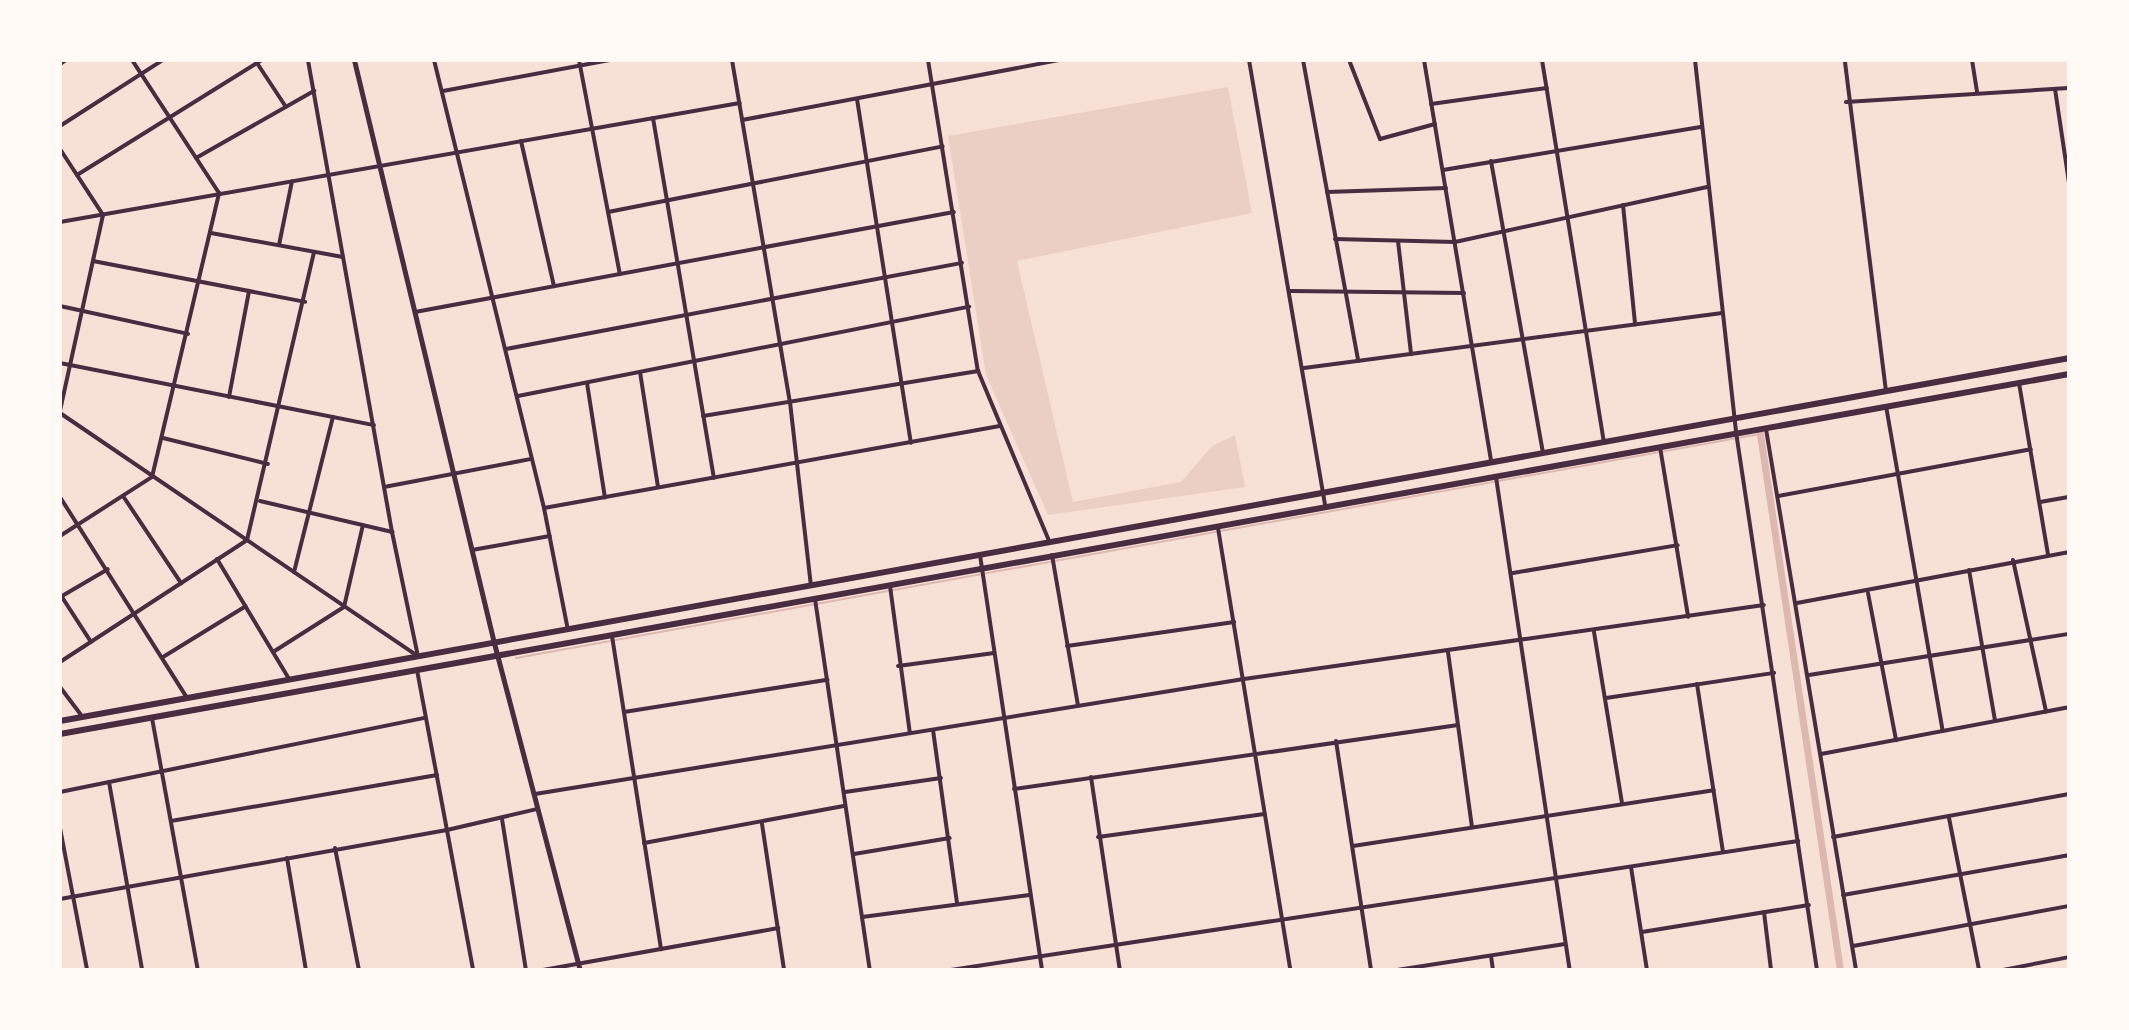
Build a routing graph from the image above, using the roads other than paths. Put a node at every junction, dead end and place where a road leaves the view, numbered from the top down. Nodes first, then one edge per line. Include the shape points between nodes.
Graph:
1 (66, 60) edge
2 (132, 60) edge
3 (163, 60) edge
4 (308, 60) edge
5 (354, 60) edge
6 (434, 60) edge
7 (611, 60) edge
8 (732, 60) edge
9 (928, 60) edge
10 (1061, 60) edge
11 (1249, 60) edge
12 (1303, 60) edge
13 (1349, 60) edge
14 (1424, 60) edge
15 (1542, 60) edge
16 (1695, 60) edge
17 (1815, 60) edge
18 (1851, 60) edge
19 (1972, 60) edge
20 (258, 61) edge
21 (1845, 62) junction
22 (580, 63) edge
23 (60, 64) edge
24 (141, 74) junction
25 (933, 85) junction
26 (1547, 88) junction
27 (2069, 88) edge
28 (2055, 89) junction
29 (314, 91) junction
30 (443, 91) junction
31 (1977, 94) junction
32 (857, 99) junction
33 (1846, 102) junction
34 (740, 103) junction
35 (1431, 104) junction
36 (286, 107) junction
37 (169, 115) junction
38 (653, 118) junction
39 (742, 120) junction
40 (2069, 122) edge
41 (2061, 123) junction
42 (1435, 124) junction
43 (60, 126) edge
44 (1700, 127) junction
45 (592, 129) junction
46 (521, 141) junction
47 (943, 146) junction
48 (1557, 148) junction
49 (60, 149) edge
50 (458, 152) junction
51 (196, 158) junction
52 (866, 161) junction
53 (1491, 161) junction
54 (2068, 163) edge
55 (380, 165) junction
56 (1443, 170) junction
57 (77, 175) junction
58 (330, 175) junction
59 (292, 181) junction
60 (753, 183) junction
61 (2069, 183) edge
62 (1708, 187) junction
63 (1446, 188) junction
64 (1327, 192) junction
65 (219, 193) junction
66 (667, 200) junction
67 (1623, 205) junction
68 (608, 212) junction
69 (954, 212) junction
70 (103, 215) junction
71 (1567, 216) junction
72 (60, 222) edge
73 (875, 227) junction
74 (1504, 231) junction
75 (211, 233) junction
76 (1335, 239) junction
77 (1398, 241) junction
78 (1455, 242) junction
79 (279, 245) junction
80 (764, 248) junction
81 (314, 253) junction
82 (343, 257) junction
83 (93, 261) junction
84 (962, 263) junction
85 (677, 264) junction
86 (620, 274) junction
87 (884, 278) junction
88 (201, 282) junction
89 (554, 286) junction
90 (249, 291) junction
91 (1291, 291) junction
92 (1345, 292) junction
93 (1404, 292) junction
94 (1464, 293) junction
95 (493, 298) junction
96 (773, 298) junction
97 (305, 302) junction
98 (60, 306) edge
99 (969, 307) junction
100 (82, 311) junction
101 (415, 312) junction
102 (1723, 313) junction
103 (686, 315) junction
104 (891, 323) junction
105 (1635, 324) junction
106 (1586, 331) junction
107 (188, 334) junction
108 (1523, 339) junction
109 (781, 345) junction
110 (1473, 346) junction
111 (506, 349) junction
112 (1411, 354) junction
113 (2069, 358) edge
114 (1358, 361) junction
115 (694, 362) junction
116 (60, 363) edge
117 (70, 365) junction
118 (1304, 368) junction
119 (978, 371) junction
120 (640, 372) junction
121 (2069, 374) edge
122 (587, 383) junction
123 (2019, 383) junction
124 (901, 385) junction
125 (177, 387) junction
126 (1886, 390) junction
127 (518, 396) junction
128 (229, 397) junction
129 (790, 402) junction
130 (1886, 405) junction
131 (281, 407) junction
132 (60, 412) edge
133 (703, 416) junction
134 (333, 417) junction
135 (1735, 418) junction
136 (374, 425) junction
137 (1000, 426) junction
138 (1766, 427) junction
139 (1736, 432) junction
140 (163, 438) junction
141 (1604, 442) junction
142 (911, 443) junction
143 (1660, 447) junction
144 (2031, 449) junction
145 (1543, 453) junction
146 (532, 459) junction
147 (1491, 462) junction
148 (268, 464) junction
149 (794, 465) junction
150 (454, 474) junction
151 (1898, 474) junction
152 (1496, 475) junction
153 (152, 477) junction
154 (714, 478) junction
155 (384, 487) junction
156 (658, 487) junction
157 (1323, 493) junction
158 (123, 496) junction
159 (1778, 496) junction
160 (60, 497) edge
161 (2069, 497) edge
162 (605, 498) junction
163 (260, 501) junction
164 (2040, 502) junction
165 (1325, 506) junction
166 (544, 508) junction
167 (309, 512) junction
168 (78, 524) junction
169 (363, 525) junction
170 (1218, 525) junction
171 (392, 532) junction
172 (60, 536) edge
173 (550, 536) junction
174 (247, 540) junction
175 (1049, 543) junction
176 (1678, 545) junction
177 (472, 550) junction
178 (2069, 552) edge
179 (980, 555) junction
180 (1052, 555) junction
181 (2048, 555) junction
182 (217, 559) junction
183 (2013, 560) junction
184 (108, 569) junction
185 (982, 569) junction
186 (1969, 570) junction
187 (294, 572) junction
188 (1513, 573) junction
189 (1917, 580) junction
190 (181, 583) junction
191 (811, 586) junction
192 (890, 586) junction
193 (1868, 592) junction
194 (61, 596) edge
195 (815, 599) junction
196 (1797, 603) junction
197 (1764, 605) junction
198 (246, 606) junction
199 (344, 607) junction
200 (137, 612) junction
201 (1688, 617) junction
202 (1234, 622) junction
203 (568, 631) junction
204 (1594, 632) junction
205 (2069, 634) edge
206 (612, 636) junction
207 (2031, 640) junction
208 (91, 642) junction
209 (494, 643) junction
210 (1523, 643) junction
211 (1067, 646) junction
212 (1982, 647) junction
213 (1448, 651) junction
214 (273, 652) junction
215 (994, 653) junction
216 (418, 656) junction
217 (501, 656) junction
218 (1930, 656) junction
219 (163, 657) junction
220 (60, 662) edge
221 (1881, 664) junction
222 (898, 666) junction
223 (417, 670) junction
224 (1774, 673) junction
225 (1809, 675) junction
226 (289, 679) junction
227 (1244, 679) junction
228 (828, 680) junction
229 (1697, 684) junction
230 (60, 687) edge
231 (187, 698) junction
232 (1606, 698) junction
233 (1078, 706) junction
234 (2069, 707) edge
235 (2046, 711) junction
236 (624, 712) junction
237 (82, 716) junction
238 (152, 718) junction
239 (425, 718) junction
240 (1005, 718) junction
241 (60, 721) edge
242 (1995, 721) junction
243 (1456, 725) junction
244 (933, 730) junction
245 (1943, 731) junction
246 (910, 733) junction
247 (60, 734) edge
248 (1896, 740) junction
249 (1336, 741) junction
250 (837, 745) junction
251 (1255, 752) junction
252 (1821, 754) junction
253 (162, 771) junction
254 (437, 775) junction
255 (1091, 777) junction
256 (635, 778) junction
257 (941, 778) junction
258 (109, 782) junction
259 (1014, 789) junction
260 (1714, 790) junction
261 (60, 792) edge
262 (845, 792) junction
263 (535, 794) junction
264 (2069, 794) edge
265 (1622, 803) junction
266 (844, 806) junction
267 (538, 808) junction
268 (1264, 814) junction
269 (1548, 816) junction
270 (1949, 818) junction
271 (502, 819) junction
272 (171, 821) junction
273 (762, 824) junction
274 (1472, 827) junction
275 (60, 828) edge
276 (447, 830) junction
277 (1098, 837) junction
278 (1833, 837) junction
279 (950, 838) junction
280 (1798, 841) junction
281 (644, 843) junction
282 (1353, 846) junction
283 (335, 848) junction
284 (1723, 853) junction
285 (854, 854) junction
286 (2069, 855) edge
287 (286, 857) junction
288 (1631, 867) junction
289 (1959, 874) junction
290 (1557, 878) junction
291 (181, 879) junction
292 (128, 888) junction
293 (1031, 895) junction
294 (1843, 895) junction
295 (74, 897) junction
296 (60, 899) edge
297 (957, 903) junction
298 (1809, 905) junction
299 (2069, 906) edge
300 (1363, 907) junction
301 (1764, 912) junction
302 (862, 917) junction
303 (1282, 920) junction
304 (1969, 924) junction
305 (778, 928) junction
306 (1642, 932) junction
307 (1565, 944) junction
308 (1117, 945) junction
309 (1853, 946) junction
310 (661, 949) junction
311 (1040, 956) junction
312 (1491, 956) junction
313 (2069, 957) edge
314 (579, 967) edge
315 (1426, 968) edge
316 (87, 970) edge
317 (142, 970) edge
318 (198, 970) edge
319 (306, 970) edge
320 (359, 970) edge
321 (473, 970) edge
322 (526, 970) edge
323 (543, 970) edge
324 (784, 970) edge
325 (870, 970) edge
326 (951, 970) edge
327 (1042, 970) edge
328 (1120, 970) edge
329 (1290, 970) edge
330 (1371, 970) edge
331 (1397, 970) edge
332 (1493, 970) edge
333 (1570, 970) edge
334 (1647, 970) edge
335 (1771, 970) edge
336 (1817, 970) edge
337 (1856, 970) edge
338 (1979, 970) edge
339 (2003, 970) edge

1 - 23 street
2 - 24 street
3 - 24 street
4 - 29 street
5 - 55 street
6 - 30 street
7 - 22 street
8 - 34 street
9 - 25 street
10 - 25 street
11 - 91 street
12 - 64 street
13 - 42 street via 1380,139
14 - 35 street
15 - 26 street
16 - 44 street
17 - 21 street
18 - 21 street
19 - 31 street
20 - 36 street
20 - 37 street
21 - 33 street
22 - 30 street
22 - 45 street
24 - 37 street
24 - 43 street
25 - 32 street
25 - 47 street
26 - 35 street
26 - 48 street
27 - 28 street
28 - 31 street
28 - 41 street
29 - 36 street
29 - 58 street
30 - 50 street
31 - 33 street
32 - 39 street
32 - 52 street
33 - 126 street
34 - 38 street
34 - 39 street
35 - 42 street
36 - 51 street
37 - 51 street
37 - 57 street
38 - 45 street
38 - 66 street
39 - 60 street
40 - 41 street
41 - 54 street
42 - 56 street
44 - 48 street
44 - 62 street
45 - 46 street
45 - 68 street
46 - 50 street
46 - 89 street
47 - 52 street
47 - 69 street
48 - 53 street
48 - 71 street
49 - 57 street
50 - 55 street
50 - 95 street
51 - 65 street
52 - 60 street
52 - 73 street
53 - 56 street
53 - 74 street
54 - 61 street
55 - 58 street
55 - 101 street
56 - 63 street
57 - 70 street
58 - 59 street
58 - 82 street
59 - 65 street
59 - 79 street
60 - 66 street
60 - 80 street
62 - 67 street
62 - 102 street
63 - 64 street
63 - 78 street
64 - 76 street
65 - 70 street
65 - 75 street
66 - 68 street
66 - 85 street
67 - 71 street
67 - 105 street
68 - 86 street
69 - 73 street
69 - 84 street
70 - 72 street
70 - 83 street
71 - 74 street
71 - 106 street
73 - 80 street
73 - 87 street
74 - 78 street
74 - 108 street
75 - 79 street
75 - 88 street
76 - 77 street
76 - 92 street
77 - 78 street
77 - 93 street
78 - 94 street
79 - 81 street
80 - 85 street
80 - 96 street
81 - 82 street
81 - 97 street
82 - 136 street
83 - 88 street
83 - 100 street
84 - 87 street
84 - 99 street
85 - 86 street
85 - 103 street
86 - 89 street
87 - 96 street
87 - 104 street
88 - 90 street
88 - 107 street
89 - 95 street
90 - 97 street
90 - 128 street
91 - 92 street
91 - 118 street
92 - 93 street
92 - 114 street
93 - 94 street
93 - 112 street
94 - 110 street
95 - 101 street
95 - 111 street
96 - 103 street
96 - 109 street
97 - 131 street
98 - 100 street
99 - 104 street
99 - 119 street
100 - 107 street
100 - 117 street
101 - 150 street
102 - 105 street
102 - 135 street
103 - 111 street
103 - 115 street
104 - 109 street
104 - 124 street
105 - 106 street
106 - 108 street
106 - 141 street
107 - 125 street
108 - 110 street
108 - 145 street
109 - 115 street
109 - 129 street
110 - 112 street
110 - 147 street
111 - 127 street
112 - 114 street
113 - 126 main road
114 - 118 street
115 - 120 street
115 - 133 street
116 - 117 street
117 - 125 street
117 - 132 street
118 - 157 street
119 - 124 street
119 - 137 street
120 - 122 street
120 - 156 street
121 - 123 main road
122 - 127 street
122 - 162 street
123 - 130 main road
123 - 144 street
124 - 129 street
124 - 142 street
125 - 128 street
125 - 140 street
126 - 135 main road
127 - 146 street
128 - 131 street
129 - 133 street
129 - 149 street
130 - 138 main road
130 - 151 street
131 - 134 street
131 - 148 street
132 - 153 street
133 - 154 street
134 - 136 street
134 - 167 street
135 - 139 street
135 - 141 main road
136 - 155 street
137 - 142 street
137 - 175 street
138 - 139 main road
138 - 159 street
139 - 143 main road
139 - 197 street
140 - 148 street
140 - 153 street
141 - 145 main road
142 - 149 street
143 - 152 main road
143 - 176 street
144 - 151 street
144 - 164 street
145 - 147 main road
146 - 150 street
146 - 166 street
147 - 157 main road
148 - 163 street
149 - 154 street
149 - 191 street
150 - 155 street
150 - 177 street
151 - 159 street
151 - 189 street
152 - 165 main road
152 - 188 street
153 - 158 street
153 - 174 street
154 - 156 street
155 - 171 street
156 - 162 street
157 - 165 street
157 - 175 main road
158 - 168 street
158 - 190 street
159 - 196 street
160 - 168 street
161 - 164 street
162 - 166 street
163 - 167 street
163 - 174 street
164 - 181 street
165 - 170 main road
166 - 173 street
167 - 169 street
167 - 187 street
168 - 172 street
168 - 184 street
169 - 171 street
169 - 199 street
170 - 180 main road
170 - 202 street
171 - 216 street
173 - 177 street
173 - 203 street
174 - 182 street
174 - 187 street
175 - 179 main road
176 - 188 street
176 - 201 street
177 - 209 street
178 - 181 street
179 - 185 street
179 - 191 main road
180 - 185 main road
180 - 211 street
181 - 183 street
182 - 190 street
182 - 198 street
183 - 186 street
183 - 207 street
184 - 194 street
184 - 200 street
185 - 192 main road
185 - 215 street
186 - 189 street
186 - 212 street
187 - 199 street
188 - 210 street
189 - 193 street
189 - 218 street
190 - 200 street
191 - 203 main road
192 - 195 main road
192 - 222 street
193 - 196 street
193 - 221 street
194 - 208 street
195 - 206 main road
195 - 228 street
196 - 225 street
197 - 201 street
197 - 224 street
198 - 214 street
198 - 219 street
199 - 214 street
199 - 216 street
200 - 208 street
200 - 219 street
201 - 204 street
202 - 211 street
202 - 227 street
203 - 209 main road
204 - 210 street
204 - 232 street
205 - 207 street
206 - 217 main road
206 - 236 street
207 - 212 street
207 - 235 street
208 - 220 street
209 - 216 main road
209 - 217 street
210 - 213 street
210 - 269 street
211 - 233 street
212 - 218 street
212 - 242 street
213 - 227 street
213 - 243 street
214 - 226 street
215 - 222 street
215 - 240 street
216 - 226 main road
217 - 223 main road
217 - 263 street
218 - 221 street
218 - 245 street
219 - 231 street
221 - 225 street
221 - 248 street
222 - 246 street
223 - 238 main road
223 - 239 street
224 - 229 street
224 - 280 street
225 - 252 street
226 - 231 main road
227 - 233 street
227 - 251 street
228 - 236 street
228 - 250 street
229 - 232 street
229 - 260 street
230 - 237 street
231 - 237 main road
232 - 265 street
233 - 240 street
234 - 235 street
235 - 242 street
236 - 256 street
237 - 241 main road
238 - 247 main road
238 - 253 street
239 - 253 street
239 - 254 street
240 - 244 street
240 - 259 street
242 - 245 street
243 - 249 street
243 - 274 street
244 - 246 street
244 - 257 street
245 - 248 street
246 - 250 street
248 - 252 street
249 - 251 street
249 - 282 street
250 - 256 street
250 - 262 street
251 - 255 street
251 - 268 street
252 - 278 street
253 - 258 street
253 - 272 street
254 - 272 street
254 - 276 street
255 - 259 street
255 - 277 street
256 - 263 street
256 - 281 street
257 - 262 street
257 - 279 street
258 - 261 street
258 - 292 street
259 - 293 street
260 - 265 street
260 - 284 street
262 - 266 street
263 - 267 street
264 - 270 street
265 - 269 street
266 - 273 street
266 - 285 street
267 - 271 street
267 - 314 street
268 - 277 street
268 - 303 street
269 - 274 street
269 - 290 street
270 - 278 street
270 - 289 street
271 - 276 street
271 - 322 street
272 - 291 street
273 - 281 street
273 - 305 street
274 - 282 street
275 - 295 street
276 - 283 street
276 - 321 street
277 - 308 street
278 - 294 street
279 - 285 street
279 - 297 street
280 - 284 street
280 - 298 street
281 - 310 street
282 - 300 street
283 - 287 street
283 - 320 street
284 - 288 street
285 - 302 street
286 - 289 street
287 - 291 street
287 - 319 street
288 - 290 street
288 - 306 street
289 - 294 street
289 - 304 street
290 - 300 street
290 - 307 street
291 - 292 street
291 - 318 street
292 - 295 street
292 - 317 street
293 - 297 street
293 - 311 street
294 - 309 street
295 - 296 street
295 - 316 street
297 - 302 street
298 - 301 street
298 - 336 street
299 - 304 street
300 - 303 street
300 - 330 street
301 - 306 street
301 - 335 street
302 - 325 street
303 - 308 street
303 - 329 street
304 - 309 street
304 - 338 street
305 - 310 street
305 - 324 street
306 - 334 street
307 - 312 street
307 - 333 street
308 - 311 street
308 - 328 street
309 - 337 street
310 - 314 street
311 - 326 street
311 - 327 street
312 - 315 street
312 - 332 street
313 - 339 street
314 - 323 street
315 - 331 street

